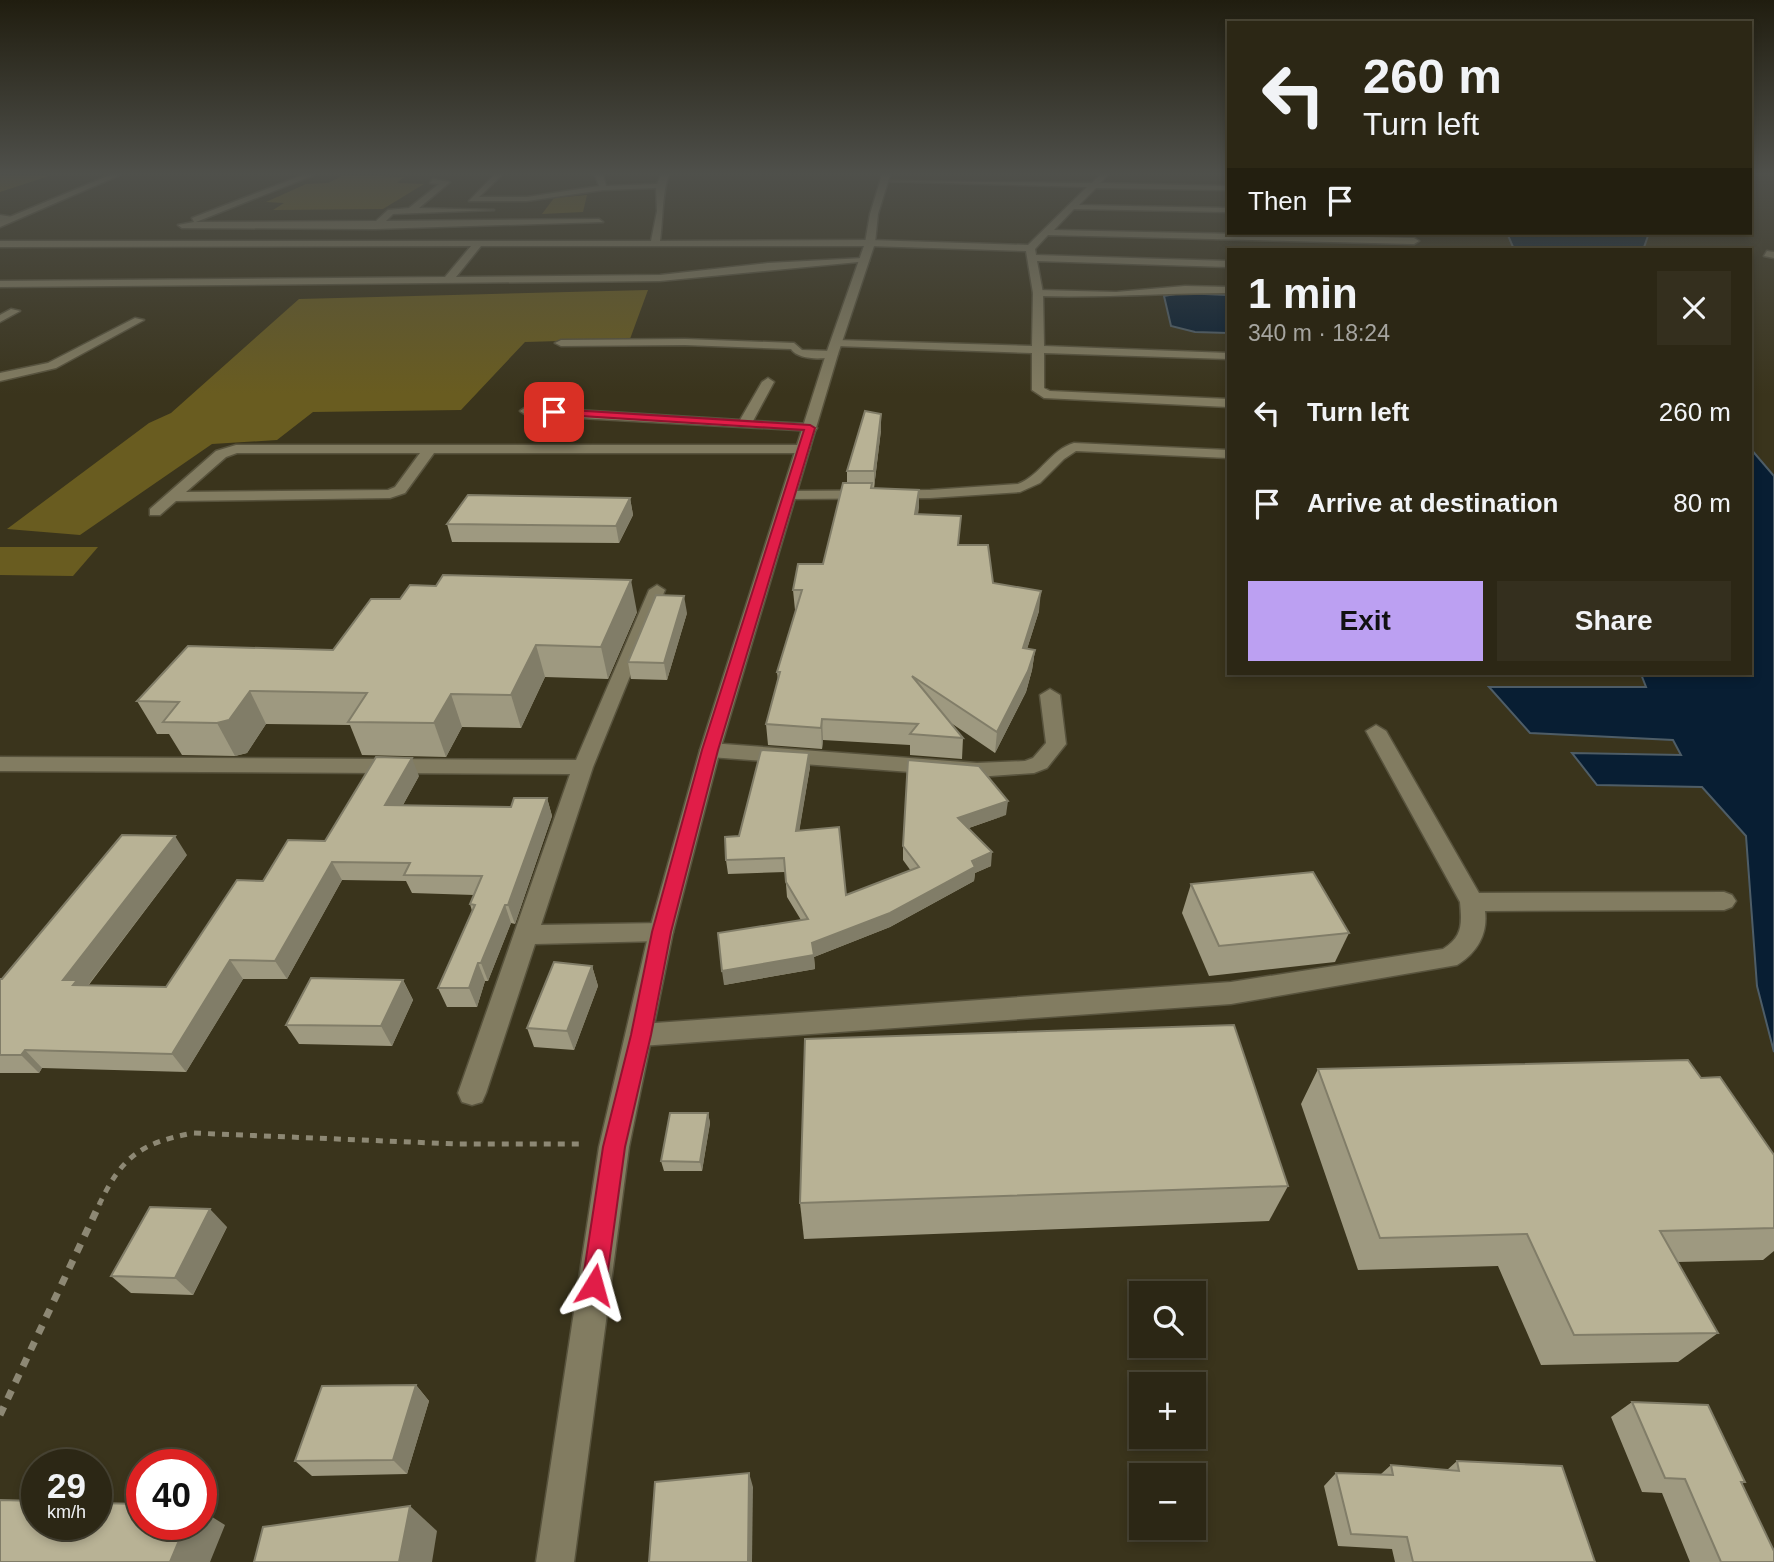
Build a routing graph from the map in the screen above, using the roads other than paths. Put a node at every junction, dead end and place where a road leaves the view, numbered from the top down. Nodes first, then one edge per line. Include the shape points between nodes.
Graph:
1 (474, 248) edge
2 (858, 248) edge
3 (1035, 248) edge
4 (864, 249) junction
5 (1032, 253) junction
6 (1227, 264) edge
7 (446, 282) junction
8 (0, 284) edge
9 (1227, 290) edge
10 (1038, 293) junction
11 (15, 311) dead end
12 (0, 319) edge
13 (139, 320) dead end
14 (561, 343) dead end
15 (1037, 350) junction
16 (820, 351) junction
17 (1227, 356) edge
18 (0, 377) edge
19 (768, 382) dead end
20 (1227, 403) edge
21 (526, 411) dead end
22 (745, 423) junction
23 (797, 439) junction
24 (431, 448) junction
25 (1227, 454) edge
26 (789, 495) junction
27 (175, 497) junction
28 (155, 512) dead end
29 (657, 590) dead end
30 (1050, 695) dead end
31 (1376, 731) dead end
32 (710, 750) junction
33 (0, 764) edge
34 (583, 767) junction
35 (1724, 901) dead end
36 (1472, 902) junction
37 (661, 932) junction
38 (526, 935) junction
39 (641, 1035) junction
40 (472, 1093) dead end
41 (555, 1562) edge

1 - 7 street
2 - 4 street
3 - 5 street
4 - 5 street
4 - 7 street via 660,278
4 - 16 street
5 - 6 street
5 - 10 street
7 - 8 street
9 - 10 street
10 - 15 street
11 - 12 street
13 - 18 street via 52,366
14 - 16 street via 685,342
15 - 16 street
15 - 17 street
15 - 20 street via 1038,390 1045,394
16 - 23 street
19 - 22 street
21 - 22 street
22 - 23 street via 769,426
23 - 24 street via 766,449
23 - 26 street
24 - 27 street via 232,449
24 - 27 street via 400,490 390,494
25 - 26 street via 1078,447 1060,454 1039,478 1020,488
26 - 32 street
27 - 28 street
29 - 34 street
30 - 32 street via 1056,744 1040,764 1027,768 977,770
31 - 36 street
32 - 37 street
33 - 34 street
34 - 38 street
35 - 36 street
36 - 39 street via 1475,928 1460,951 1411,965 1231,993
37 - 38 street
37 - 39 street
38 - 40 street
39 - 41 street via 614,1147

